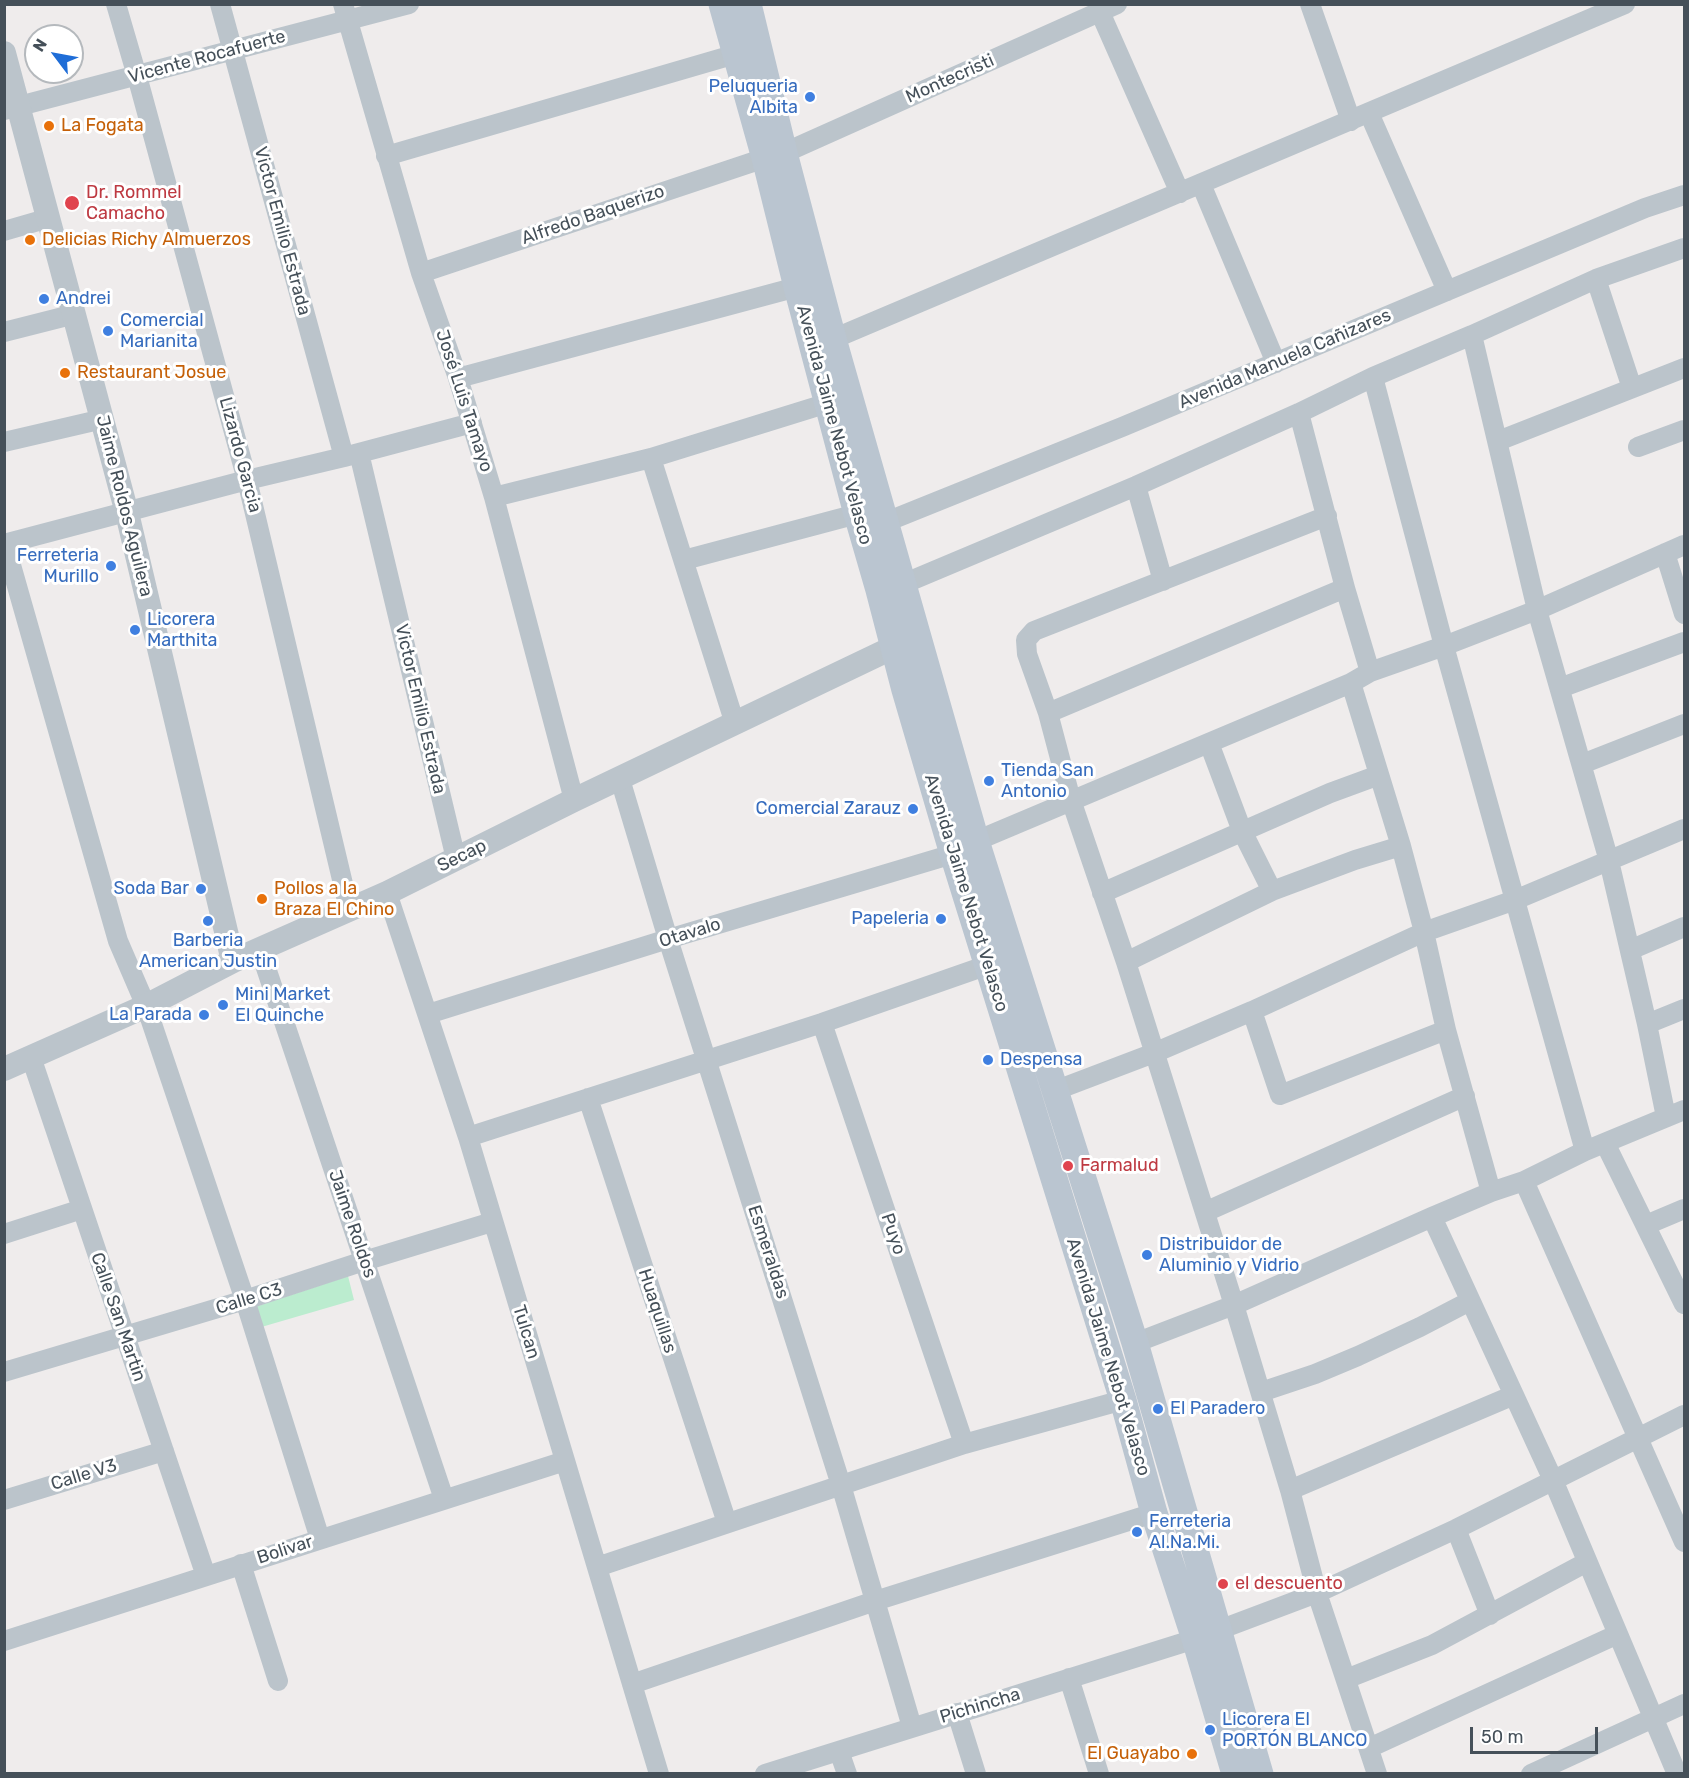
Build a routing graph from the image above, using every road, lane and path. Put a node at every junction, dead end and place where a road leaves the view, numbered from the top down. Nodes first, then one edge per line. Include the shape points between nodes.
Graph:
1 (116, 4) edge
2 (220, 4) edge
3 (409, 4) edge
4 (722, 4) edge
5 (748, 4) edge
6 (1310, 4) edge
7 (1625, 4) edge
8 (1109, 8) edge
9 (345, 13) edge
10 (232, 51) junction
11 (4, 54) edge
12 (736, 54) junction
13 (137, 76) junction
14 (12, 108) edge
15 (1360, 117) junction
16 (775, 155) junction
17 (387, 156) junction
18 (1201, 184) junction
19 (1180, 193) junction
20 (1684, 195) edge
21 (49, 219) junction
22 (4, 231) edge
23 (1684, 248) edge
24 (421, 273) junction
25 (1596, 279) junction
26 (797, 288) junction
27 (1447, 291) junction
28 (75, 314) junction
29 (4, 332) edge
30 (1472, 336) junction
31 (833, 339) junction
32 (1276, 363) junction
33 (1684, 368) edge
34 (1373, 377) junction
35 (458, 378) junction
36 (1632, 388) junction
37 (828, 404) junction
38 (1299, 413) junction
39 (103, 419) junction
40 (472, 423) junction
41 (1684, 430) edge
42 (1498, 441) junction
43 (4, 442) edge
44 (1638, 447) dead end
45 (352, 455) junction
46 (651, 458) junction
47 (247, 480) junction
48 (1136, 486) junction
49 (494, 496) junction
50 (127, 513) junction
51 (857, 514) junction
52 (1327, 516) junction
53 (882, 540) junction
54 (5, 544) edge
55 (1684, 545) edge
56 (1665, 553) junction
57 (684, 560) junction
58 (1162, 581) junction
59 (903, 584) junction
60 (1345, 588) junction
61 (1538, 610) junction
62 (1684, 614) edge
63 (1684, 642) edge
64 (907, 644) junction
65 (1444, 646) junction
66 (1370, 672) junction
67 (1351, 683) junction
68 (1560, 688) junction
69 (1048, 713) junction
70 (735, 724) junction
71 (1684, 724) edge
72 (1209, 743) junction
73 (1582, 764) junction
74 (1379, 775) junction
75 (620, 779) junction
76 (574, 800) junction
77 (1071, 800) junction
78 (1684, 829) edge
79 (1242, 831) junction
80 (976, 841) junction
81 (1401, 846) junction
82 (953, 854) junction
83 (456, 859) junction
84 (1609, 861) junction
85 (1272, 891) junction
86 (387, 893) junction
87 (1102, 893) junction
88 (1515, 900) junction
89 (349, 909) junction
90 (1684, 927) edge
91 (1424, 932) junction
92 (668, 939) junction
93 (260, 950) junction
94 (1630, 950) junction
95 (233, 961) junction
96 (1126, 962) junction
97 (988, 965) junction
98 (146, 1006) junction
99 (1684, 1009) edge
100 (1252, 1011) junction
101 (428, 1014) junction
102 (822, 1023) junction
103 (1647, 1024) junction
104 (1446, 1030) junction
105 (1154, 1053) junction
106 (31, 1057) junction
107 (707, 1061) junction
108 (4, 1069) edge
109 (1054, 1091) junction
110 (1466, 1096) junction
111 (588, 1098) junction
112 (1675, 1114) edge
113 (468, 1137) junction
114 (1605, 1143) junction
115 (1585, 1151) junction
116 (1524, 1181) junction
117 (1491, 1192) junction
118 (82, 1209) junction
119 (1684, 1209) edge
120 (1205, 1212) junction
121 (1432, 1217) junction
122 (492, 1222) junction
123 (1646, 1225) junction
124 (4, 1234) edge
125 (364, 1261) junction
126 (245, 1300) junction
127 (1470, 1301) junction
128 (1684, 1304) edge
129 (1234, 1305) junction
130 (125, 1336) junction
131 (1135, 1343) junction
132 (4, 1372) edge
133 (1261, 1392) junction
134 (1514, 1395) junction
135 (1123, 1400) junction
136 (1684, 1415) edge
137 (1638, 1438) junction
138 (964, 1444) junction
139 (164, 1451) junction
140 (564, 1461) junction
141 (1553, 1480) junction
142 (841, 1485) junction
143 (1290, 1490) junction
144 (444, 1499) junction
145 (4, 1500) edge
146 (1154, 1512) junction
147 (727, 1523) junction
148 (1455, 1529) junction
149 (320, 1539) junction
150 (1684, 1542) edge
151 (1587, 1562) junction
152 (241, 1564) junction
153 (597, 1567) junction
154 (206, 1576) junction
155 (1317, 1593) junction
156 (875, 1601) junction
157 (1490, 1615) junction
158 (1207, 1634) junction
159 (1618, 1634) junction
160 (4, 1641) edge
161 (1069, 1678) junction
162 (1346, 1679) junction
163 (278, 1681) dead end
164 (632, 1684) junction
165 (1684, 1704) edge
166 (957, 1713) junction
167 (1655, 1719) junction
168 (912, 1727) junction
169 (1369, 1748) junction
170 (839, 1750) junction
171 (659, 1773) edge
172 (765, 1773) edge
173 (847, 1773) edge
174 (976, 1773) edge
175 (1099, 1773) edge
176 (1235, 1773) edge
177 (1260, 1773) edge
178 (1377, 1773) edge
179 (1531, 1773) edge
180 (1677, 1773) edge

1 - 13 street, Lizardo Garcia
2 - 10 street, Victor Emilio Estrada
3 - 9 street, Vicente Rocafuerte
4 - 12 main road, Avenida Jaime Nebot Velasco
5 - 16 main road, Avenida Jaime Nebot Velasco
6 - 15 street
7 - 15 street
8 - 16 street, Montecristi
8 - 19 street
9 - 10 street, Vicente Rocafuerte
9 - 17 street, José Luis Tamayo
10 - 13 street, Vicente Rocafuerte
10 - 45 street, Victor Emilio Estrada
11 - 14 street, Jaime Roldos Aguilera
12 - 16 main road, Avenida Jaime Nebot Velasco
12 - 17 street
13 - 14 street, Vicente Rocafuerte
13 - 47 street, Lizardo Garcia
14 - 21 street, Jaime Roldos Aguilera
15 - 18 street
15 - 27 street
16 - 24 street, Alfredo Baquerizo
16 - 26 main road, Avenida Jaime Nebot Velasco
16 - 31 main road, Avenida Jaime Nebot Velasco
17 - 24 street, José Luis Tamayo
18 - 19 street
18 - 32 street
19 - 31 street
20 - 27 street, Avenida Manuela Cañizares
21 - 22 street
21 - 28 street, Jaime Roldos Aguilera
23 - 25 street
24 - 35 street, José Luis Tamayo
25 - 30 street
25 - 36 street
26 - 35 street
26 - 37 main road, Avenida Jaime Nebot Velasco
27 - 32 street, Avenida Manuela Cañizares
28 - 29 street
28 - 39 street, Jaime Roldos Aguilera
30 - 34 street
30 - 42 street
31 - 53 main road, Avenida Jaime Nebot Velasco
32 - 53 street, Avenida Manuela Cañizares via 1122,427
33 - 36 street
34 - 38 street
34 - 65 street
35 - 40 street, José Luis Tamayo
36 - 42 street
37 - 46 street
37 - 51 main road, Avenida Jaime Nebot Velasco
38 - 48 street
38 - 52 street
39 - 43 street
39 - 50 street, Jaime Roldos Aguilera
40 - 45 street
40 - 49 street, José Luis Tamayo
41 - 44 street
42 - 61 street
45 - 47 street
45 - 83 street, Victor Emilio Estrada
46 - 49 street
46 - 57 street
47 - 50 street
47 - 89 street, Lizardo Garcia
48 - 58 street
48 - 59 street
49 - 76 street, José Luis Tamayo
50 - 54 street
50 - 95 street, Jaime Roldos Aguilera
51 - 53 main road, Avenida Jaime Nebot Velasco
51 - 57 street
52 - 58 street
52 - 60 street
53 - 59 main road, Avenida Jaime Nebot Velasco
53 - 64 main road, Avenida Jaime Nebot Velasco
54 - 98 street via 118,941
55 - 56 street
56 - 61 street
56 - 62 street
57 - 70 street
58 - 69 street via 1034,631 1026,640
59 - 64 main road, Avenida Jaime Nebot Velasco
60 - 66 street
60 - 69 street
61 - 65 street
61 - 68 street
63 - 68 street
64 - 70 street, Secap
64 - 80 main road, Avenida Jaime Nebot Velasco
64 - 82 main road, Avenida Jaime Nebot Velasco
65 - 66 street
65 - 88 street
66 - 67 street
67 - 72 street
67 - 74 street
68 - 73 street
69 - 77 street
70 - 75 street, Secap
71 - 73 street
72 - 77 street
72 - 79 street
73 - 84 street
74 - 79 street
74 - 81 street
75 - 76 street, Secap
75 - 92 street, Esmeraldas
76 - 83 street, Secap
77 - 80 street
77 - 87 street
78 - 84 street
79 - 85 street
79 - 87 street
80 - 109 main road, Avenida Jaime Nebot Velasco
81 - 85 street
81 - 91 street
82 - 92 street, Otavalo
82 - 97 main road, Avenida Jaime Nebot Velasco
83 - 86 street, Secap
84 - 88 street
84 - 94 street
85 - 96 street
86 - 89 street, Secap
86 - 101 street, Tulcan
87 - 96 street
88 - 91 street
88 - 115 street
89 - 93 street, Secap
90 - 94 street
91 - 100 street
91 - 104 street
92 - 101 street, Otavalo
92 - 107 street, Esmeraldas
93 - 95 street, Secap
93 - 125 street, Jaime Roldos
94 - 103 street
95 - 98 street, Secap
96 - 105 street
97 - 102 street
97 - 135 main road, Avenida Jaime Nebot Velasco
98 - 106 street, Secap
98 - 126 street
99 - 103 street
100 - 104 street via 1280,1095
100 - 105 street
101 - 113 street, Tulcan
102 - 107 street
102 - 138 street, Puyo
103 - 112 street
104 - 110 street
105 - 109 street
105 - 120 street
106 - 108 street, Secap
106 - 118 street, Calle San Martin
107 - 111 street
107 - 142 street, Esmeraldas
109 - 131 main road, Avenida Jaime Nebot Velasco
110 - 117 street
110 - 120 street
111 - 113 street
111 - 147 street, Huaquillas
112 - 114 street
113 - 122 street, Tulcan
114 - 115 street
114 - 123 street
115 - 116 street
116 - 117 street
116 - 137 street
117 - 121 street
118 - 124 street
118 - 130 street, Calle San Martin
119 - 123 street
120 - 129 street
121 - 127 street
121 - 129 street
122 - 125 street, Calle C3
122 - 140 street, Tulcan
123 - 128 street
125 - 126 street, Calle C3
125 - 144 street, Jaime Roldos
126 - 130 street, Calle C3
126 - 149 street
127 - 133 street via 1358,1356
127 - 134 street
129 - 131 street
129 - 133 street
130 - 132 street, Calle C3
130 - 139 street, Calle San Martin
131 - 158 main road, Avenida Jaime Nebot Velasco
133 - 143 street
134 - 141 street
134 - 143 street
135 - 138 street
135 - 146 main road, Avenida Jaime Nebot Velasco
136 - 137 street, Pichincha
137 - 141 street, Pichincha
137 - 150 street
138 - 142 street
139 - 145 street, Calle V3
139 - 154 street, Calle San Martin
140 - 144 street, Bolivar
140 - 153 street, Tulcan
141 - 148 street, Pichincha
141 - 151 street
142 - 147 street
142 - 156 street, Esmeraldas
143 - 155 street
144 - 149 street, Bolivar
146 - 156 street
146 - 158 main road, Avenida Jaime Nebot Velasco
147 - 153 street
148 - 155 street, Pichincha
148 - 157 street
149 - 152 street, Bolivar
151 - 157 street
151 - 159 street
152 - 154 street, Bolivar
152 - 163 street
153 - 164 street, Tulcan
154 - 160 street, Bolivar
155 - 158 street, Pichincha
155 - 162 street
156 - 164 street
156 - 168 street, Esmeraldas
157 - 162 street via 1432,1645
158 - 161 street, Pichincha
158 - 176 main road, Avenida Jaime Nebot Velasco
158 - 177 main road, Avenida Jaime Nebot Velasco
159 - 167 street
159 - 169 street
161 - 166 street, Pichincha
161 - 175 street
162 - 169 street
164 - 171 street, Tulcan
165 - 167 street
166 - 168 street, Pichincha
166 - 174 street
167 - 179 street
167 - 180 street
168 - 170 street, Pichincha
169 - 178 street
170 - 172 street, Pichincha
170 - 173 street

